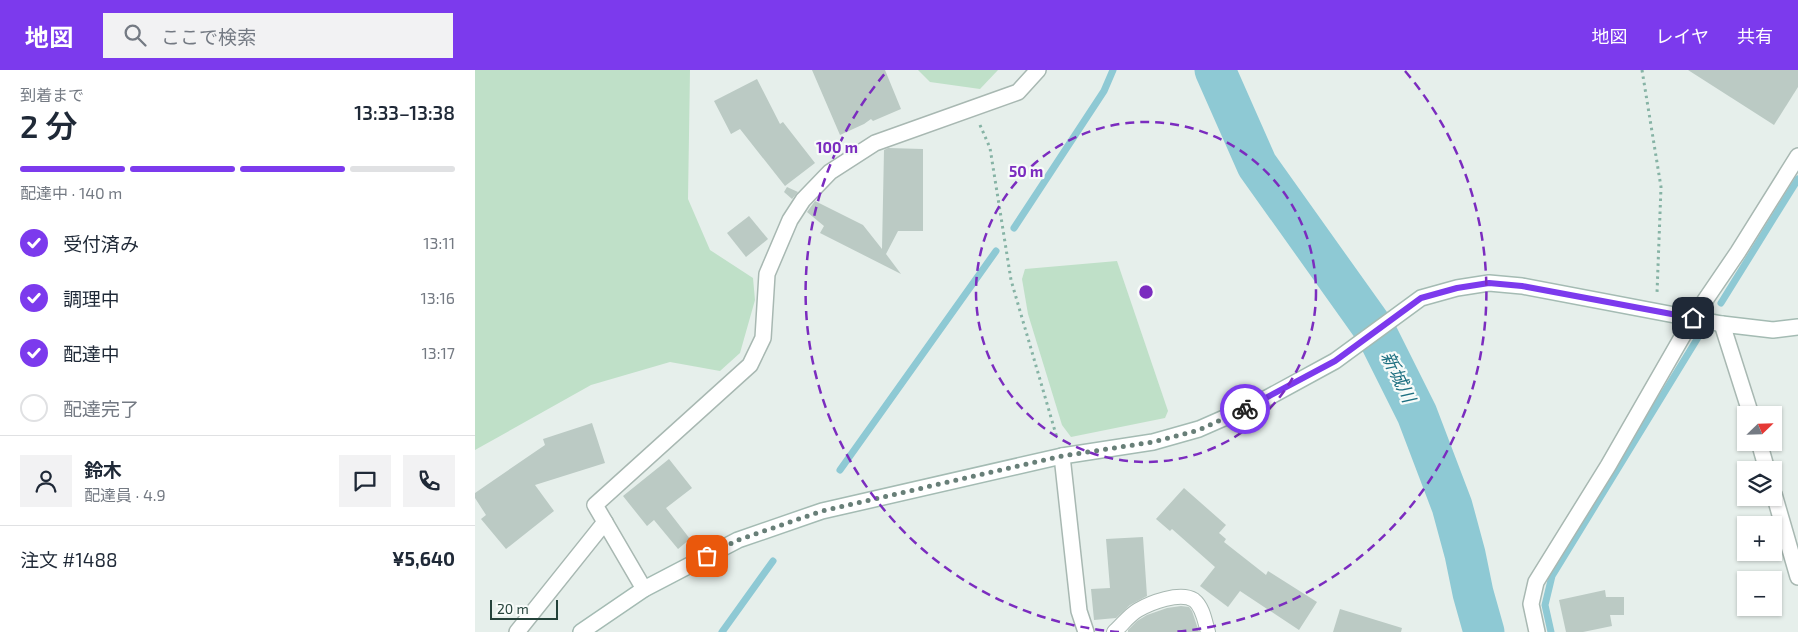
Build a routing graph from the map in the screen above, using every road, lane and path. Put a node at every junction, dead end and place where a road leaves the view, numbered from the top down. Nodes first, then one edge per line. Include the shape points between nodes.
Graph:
1 (1038, 70) edge
2 (1642, 70) edge
3 (973, 108) junction
4 (1798, 156) edge
5 (1656, 311) junction
6 (1693, 318) junction
7 (1722, 324) junction
8 (1798, 328) edge
9 (1748, 406) edge
10 (1062, 456) junction
11 (1777, 506) edge
12 (605, 522) junction
13 (1798, 577) edge
14 (644, 589) junction
15 (517, 632) edge
16 (581, 632) edge
17 (1086, 632) edge
18 (1115, 632) edge
19 (1208, 632) edge
20 (1537, 632) edge

1 - 3 street via 1018,92
2 - 5 path via 1661,187
3 - 10 path via 990,148 1011,280
3 - 12 street via 875,143 830,172 803,200 790,220 767,274 763,338 750,365 595,505
4 - 6 street via 1739,252
5 - 6 street
5 - 10 street via 1522,286 1489,283 1457,288 1421,298 1335,361 1256,404 1199,430 1153,442
6 - 7 street
6 - 20 street via 1608,466 1536,582 1531,604
7 - 8 street via 1773,330
7 - 9 street
10 - 14 street via 822,511 738,540
10 - 17 street via 1079,611
11 - 13 street
12 - 14 street
12 - 15 street
14 - 16 street
18 - 19 lane via 1137,611 1178,596 1195,601 1203,613

